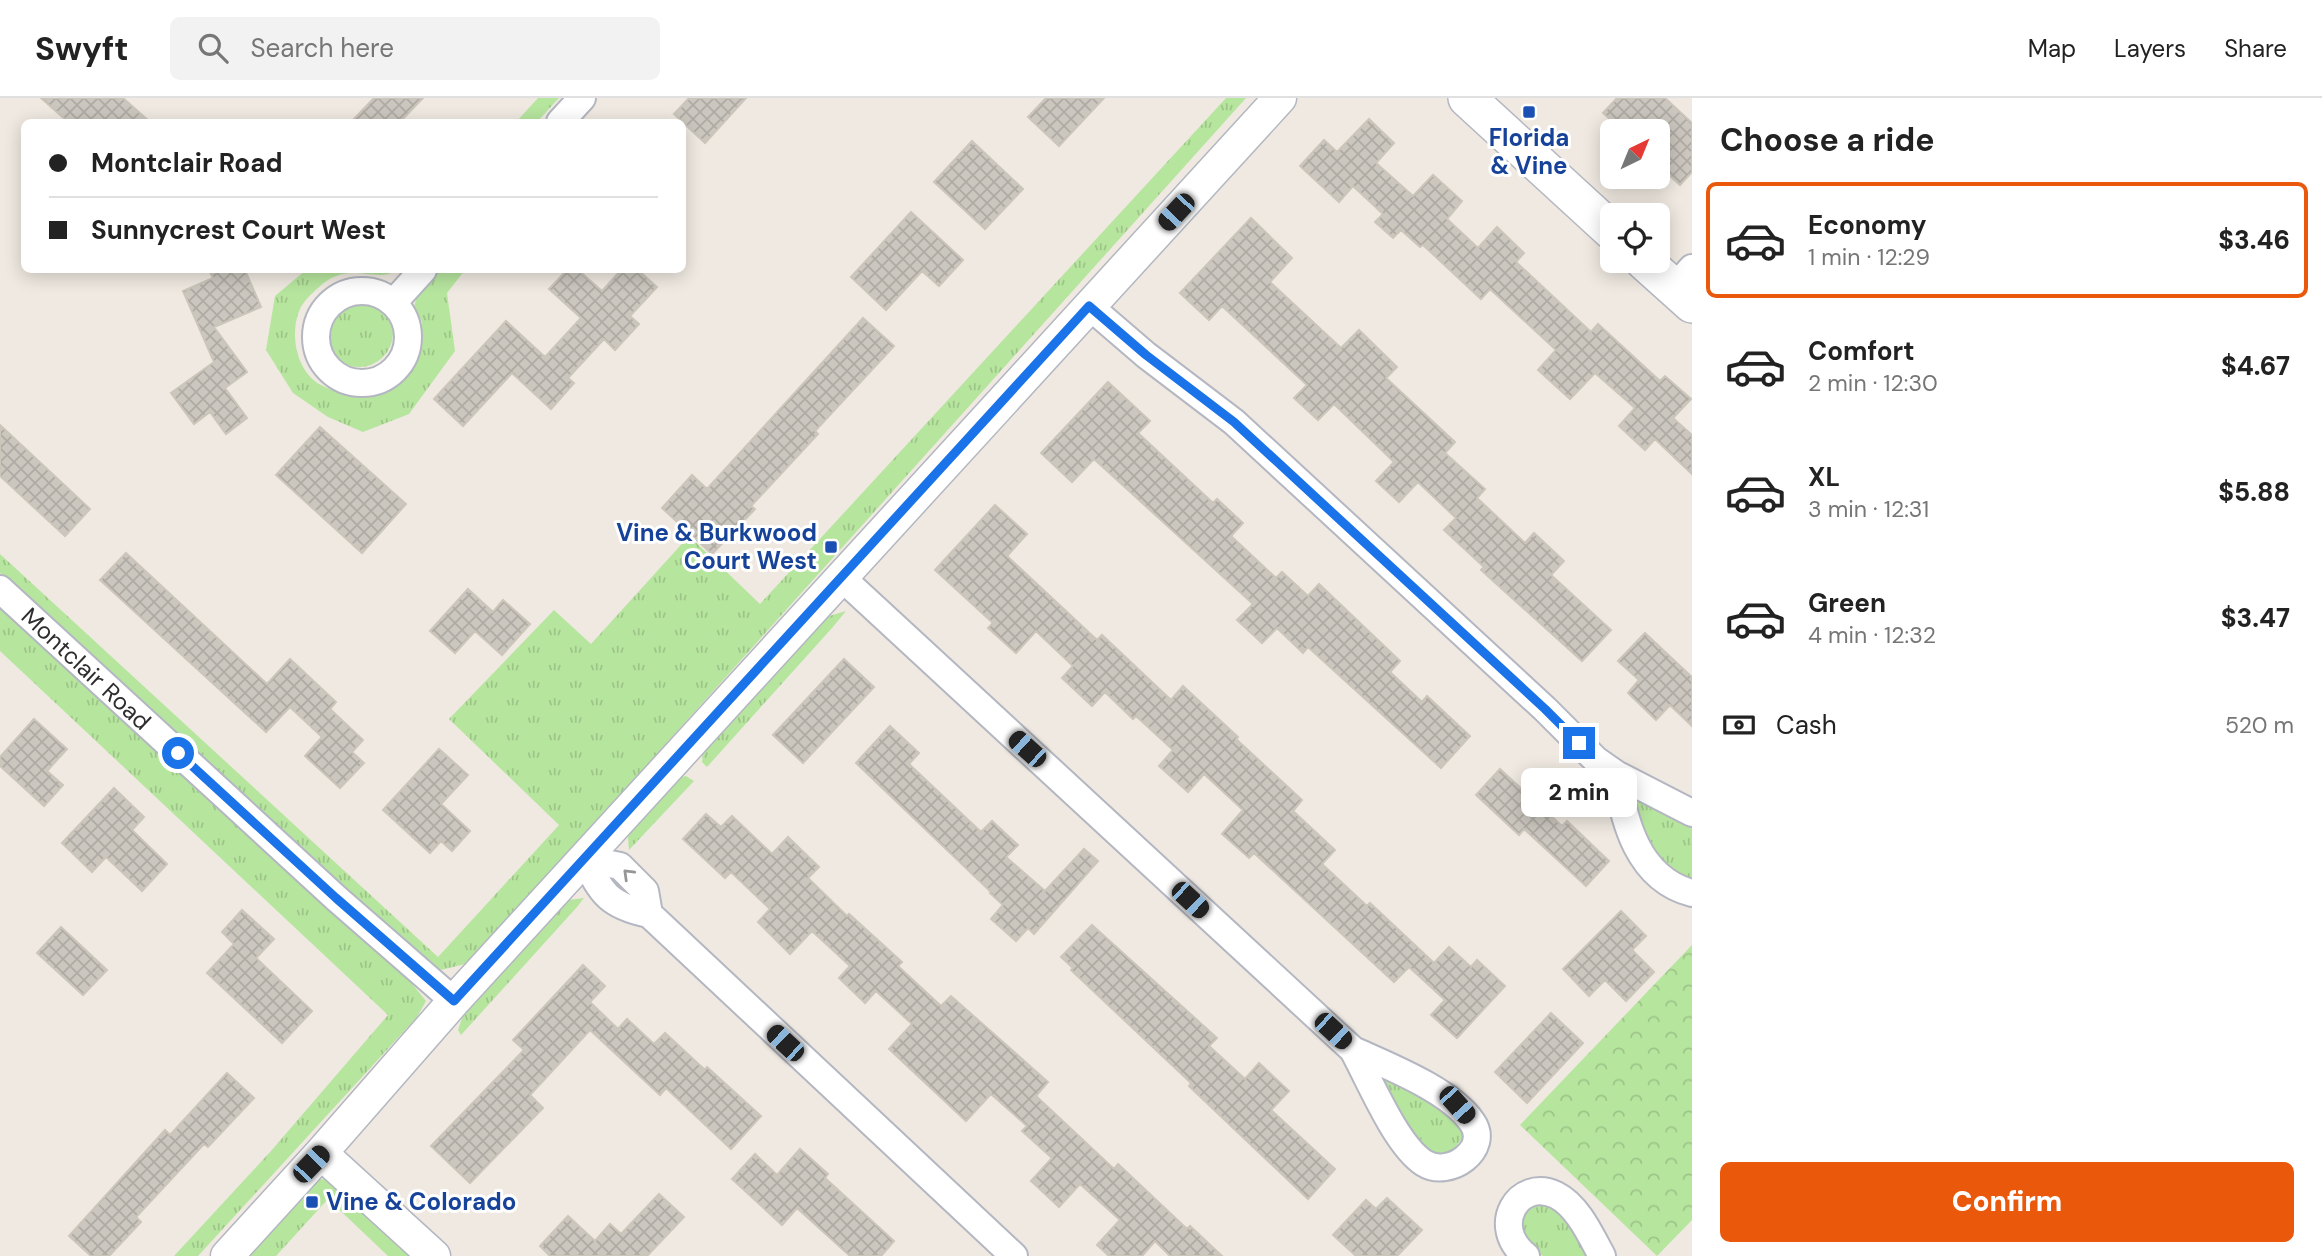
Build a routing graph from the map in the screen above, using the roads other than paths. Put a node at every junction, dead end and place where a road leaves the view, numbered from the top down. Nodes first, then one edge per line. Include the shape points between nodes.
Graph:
1 (582, 98) edge
2 (1280, 98) edge
3 (1467, 98) edge
4 (563, 119) edge
5 (1600, 220) edge
6 (421, 273) edge
7 (1663, 273) edge
8 (1686, 287) edge
9 (393, 303) dead end
10 (1089, 306) junction
11 (841, 577) junction
12 (0, 589) edge
13 (1616, 774) junction
14 (1692, 813) edge
15 (585, 859) junction
16 (1692, 892) edge
17 (454, 1001) junction
18 (1353, 1050) junction
19 (321, 1153) junction
20 (227, 1256) edge
21 (434, 1256) edge
22 (1014, 1256) edge
23 (1526, 1256) edge
24 (1602, 1256) edge

1 - 4 street
2 - 10 street
3 - 5 main road
6 - 9 street
7 - 8 main road
10 - 11 street
10 - 13 street via 1234,422
11 - 15 street
11 - 18 street
12 - 17 street, Montclair Road
13 - 14 street
13 - 16 street via 1622,807 1644,860 1660,878
15 - 17 street
15 - 22 street via 620,866 645,891 649,914
17 - 19 street
18 - 18 street via 1403,1143 1435,1168 1450,1168 1465,1160 1477,1136 1474,1124 1457,1105 1404,1073
19 - 20 street
19 - 21 street
23 - 24 street via 1509,1236 1508,1221 1513,1206 1536,1192 1554,1194 1563,1201 1583,1223

